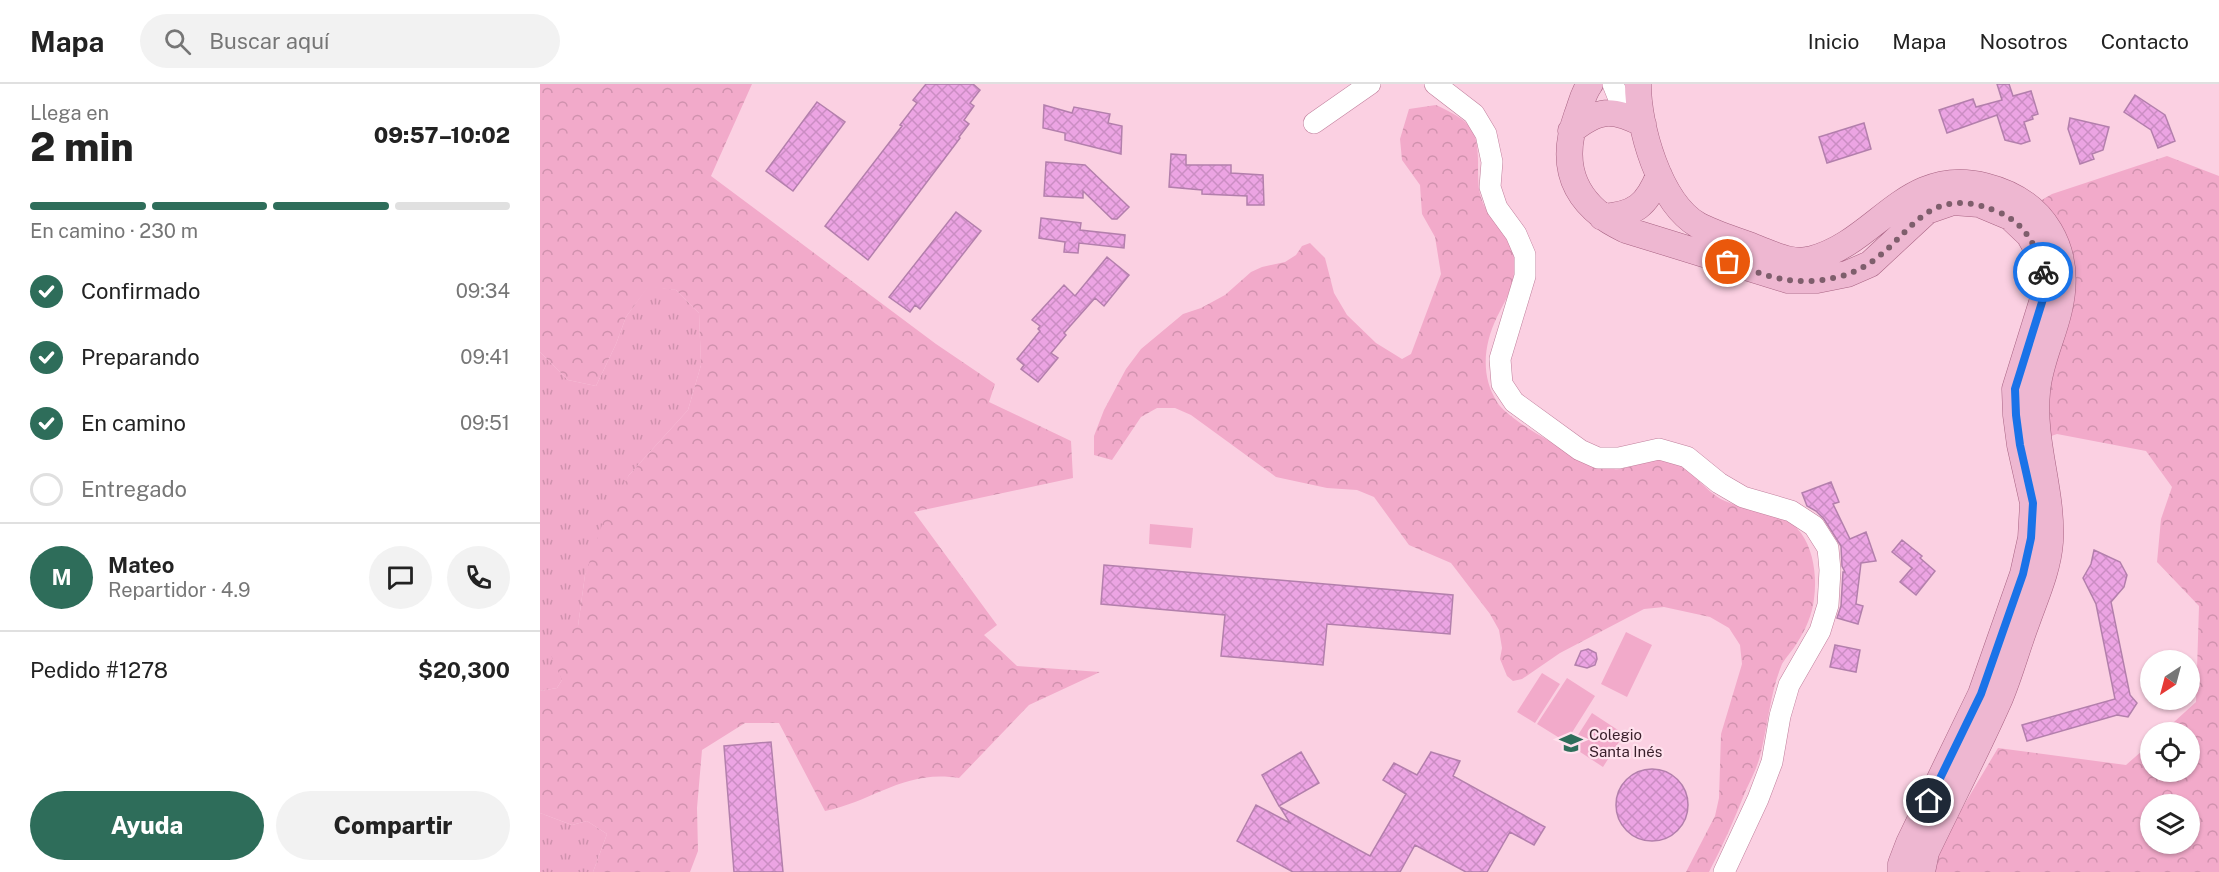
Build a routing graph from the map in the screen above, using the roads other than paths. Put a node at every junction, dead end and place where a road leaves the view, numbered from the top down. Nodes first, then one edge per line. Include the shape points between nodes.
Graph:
1 (1370, 84) edge
2 (1435, 84) edge
3 (1613, 84) edge
4 (1638, 84) edge
5 (1588, 85) edge
6 (1634, 119) junction
7 (1314, 123) dead end
8 (1571, 131) junction
9 (1659, 175) junction
10 (1602, 217) junction
11 (1724, 872) edge
12 (1901, 872) edge
13 (1922, 872) edge

1 - 7 street
2 - 11 street via 1474,114 1486,134 1497,208 1516,234 1525,255 1525,276 1500,359 1502,384 1514,402 1580,450 1598,458 1619,458 1659,449 1687,457 1743,497 1791,511 1814,526 1828,548 1828,604 1820,631 1789,686 1772,762
3 - 6 street
4 - 6 main road
5 - 8 main road
6 - 8 main road via 1605,112 1586,118
6 - 9 main road
8 - 10 main road via 1568,154 1574,178 1584,199
9 - 10 main road via 1652,193 1639,207 1621,216
9 - 13 main road via 1679,208 1697,224 1788,260 1809,260 1835,252 1911,196 1932,185 1956,182 2005,192 2030,207 2046,224 2058,247 2064,276 2060,308 2037,386 2035,415 2050,505 2050,545 2000,697 1926,852
10 - 12 main road via 1626,230 1788,280 1817,280 1870,264 1927,211 1953,202 1979,204 2010,217 2029,235 2039,253 2043,299 2015,389 2020,445 2033,503 2023,574 1981,694 1909,843

